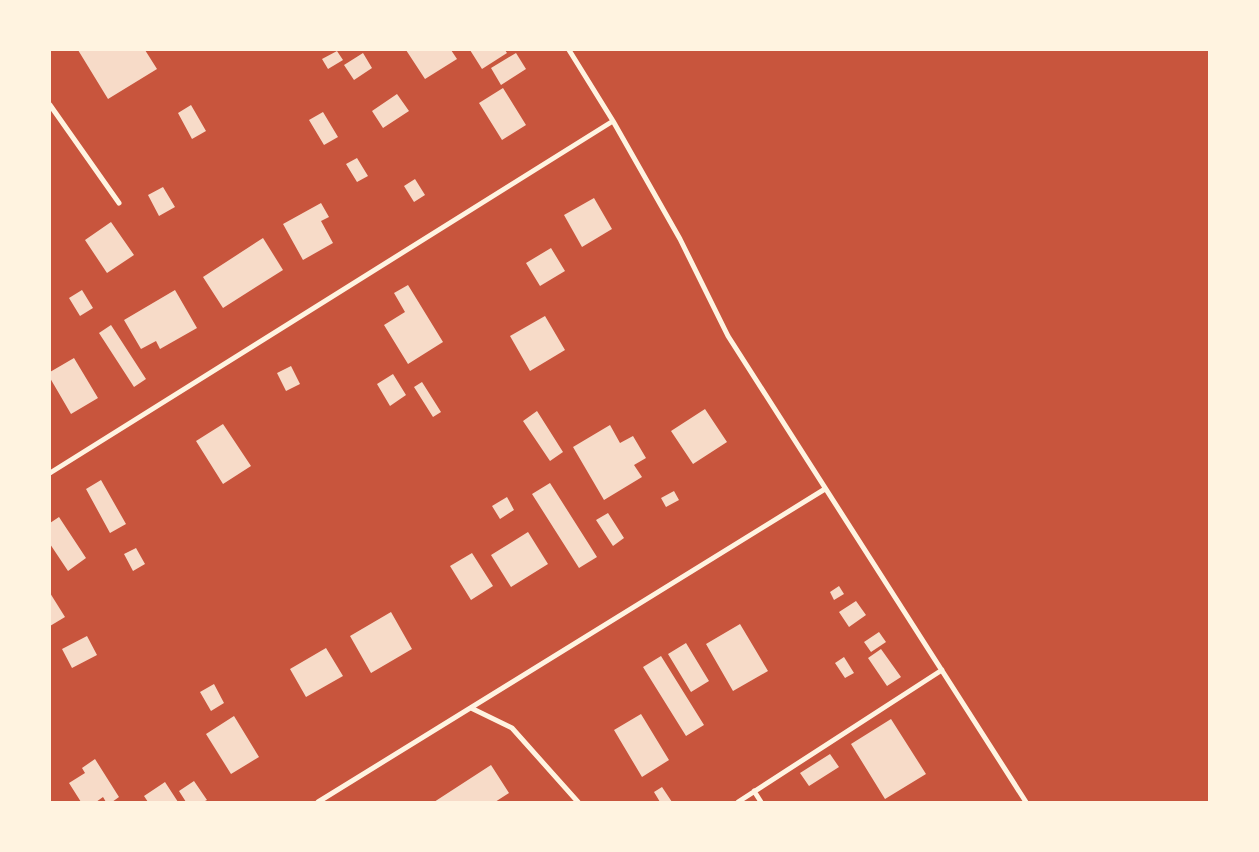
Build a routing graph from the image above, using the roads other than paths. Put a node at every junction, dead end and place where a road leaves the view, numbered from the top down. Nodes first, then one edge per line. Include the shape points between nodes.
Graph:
1 (569, 50) edge
2 (50, 105) edge
3 (613, 121) junction
4 (119, 203) dead end
5 (50, 473) edge
6 (825, 488) junction
7 (942, 670) junction
8 (471, 708) junction
9 (754, 791) junction
10 (318, 802) edge
11 (578, 802) edge
12 (738, 802) edge
13 (762, 802) edge
14 (1026, 802) edge

1 - 3 street
2 - 4 street
3 - 5 street
3 - 6 street via 680,239 728,336
6 - 7 street
6 - 8 street
7 - 9 street
7 - 14 street
8 - 10 street
8 - 11 street via 512,728
9 - 12 street
9 - 13 street

